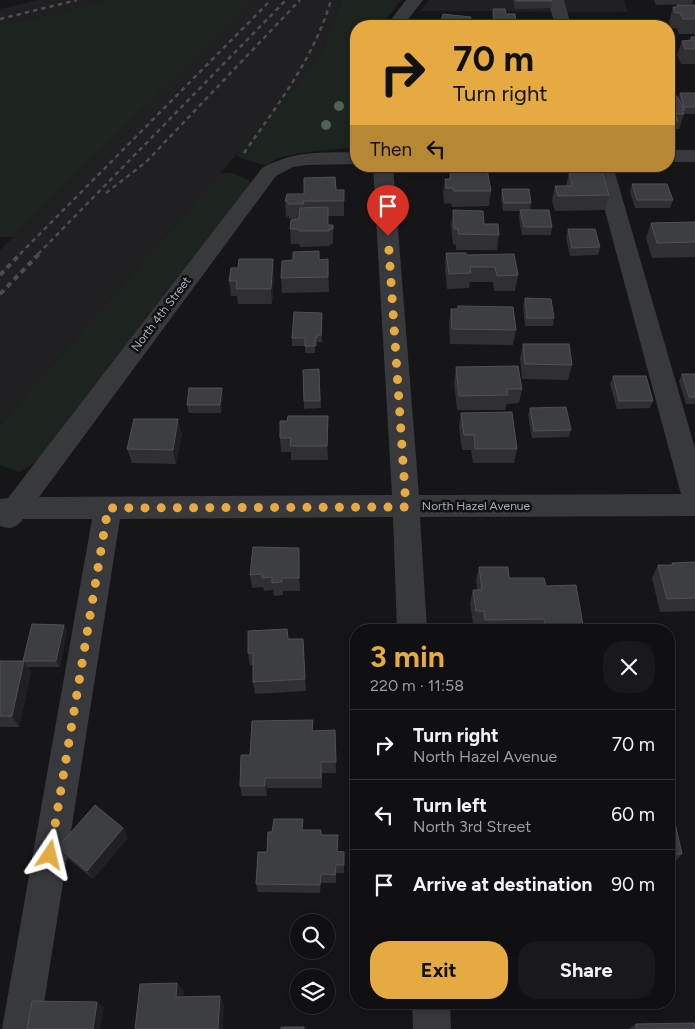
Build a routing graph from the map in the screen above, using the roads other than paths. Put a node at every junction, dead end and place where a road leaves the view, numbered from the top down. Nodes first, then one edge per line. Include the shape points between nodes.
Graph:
1 (415, 0) edge
2 (556, 0) edge
3 (399, 20) edge
4 (561, 20) edge
5 (675, 156) edge
6 (695, 156) edge
7 (350, 158) edge
8 (383, 172) edge
9 (605, 172) edge
10 (695, 496) edge
11 (5, 505) edge
12 (695, 505) edge
13 (406, 507) junction
14 (108, 508) junction
15 (0, 529) edge
16 (412, 624) edge
17 (431, 1009) edge
18 (21, 1029) edge
19 (432, 1029) edge

1 - 3 street
2 - 4 street
5 - 6 street
7 - 11 street, North 4th Street via 288,162 269,172
8 - 13 street
9 - 10 street
11 - 14 street, North Hazel Avenue
11 - 15 street, North 4th Street
12 - 13 street, North Hazel Avenue
13 - 14 street, North Hazel Avenue
13 - 16 street
14 - 18 street
17 - 19 street

